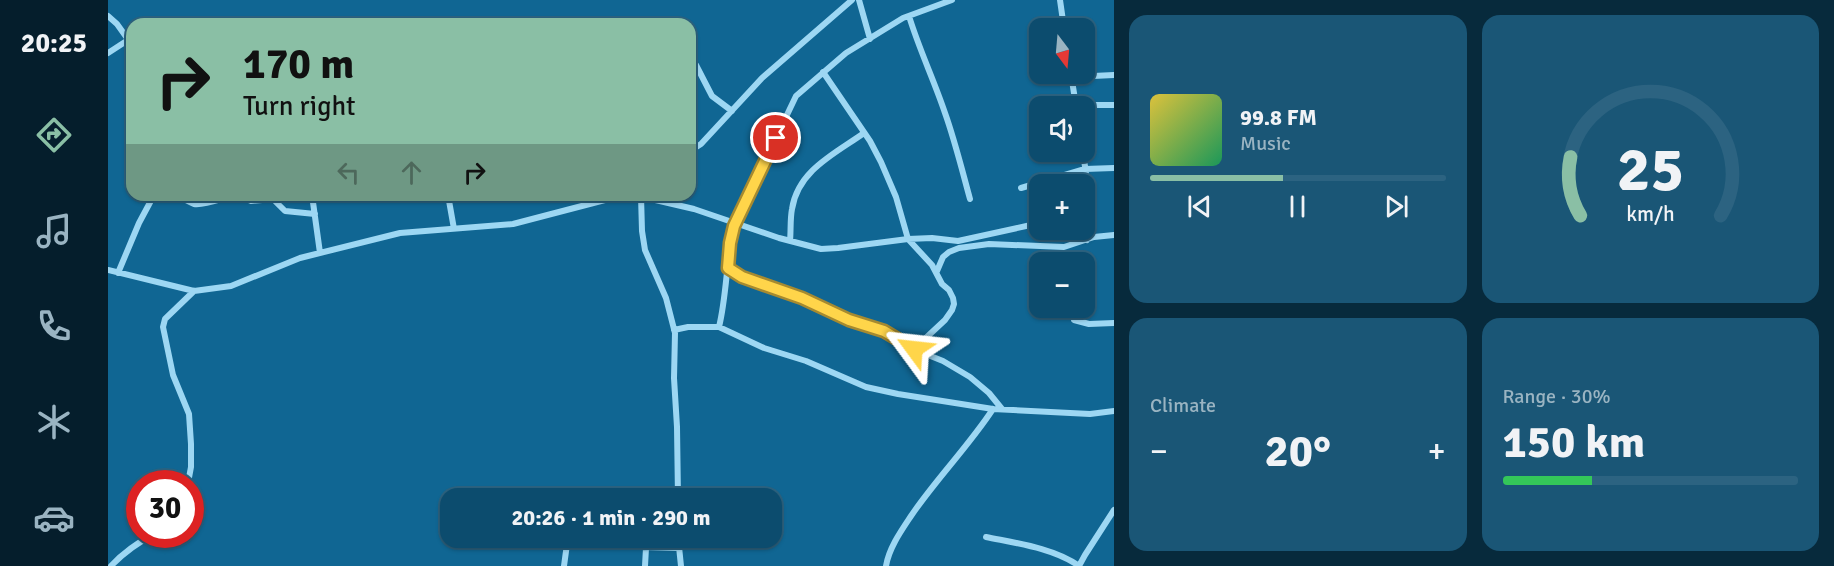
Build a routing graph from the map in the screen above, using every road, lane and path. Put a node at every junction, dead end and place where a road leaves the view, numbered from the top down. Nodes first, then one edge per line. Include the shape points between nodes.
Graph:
1 (852, 0) edge
2 (859, 0) edge
3 (952, 0) edge
4 (1060, 0) edge
5 (108, 16) edge
6 (909, 16) junction
7 (1063, 18) edge
8 (126, 36) edge
9 (870, 39) junction
10 (126, 43) edge
11 (108, 53) edge
12 (696, 65) edge
13 (823, 72) junction
14 (1095, 75) edge
15 (1114, 75) edge
16 (1114, 105) edge
17 (1095, 106) edge
18 (732, 111) junction
19 (864, 133) junction
20 (696, 147) edge
21 (1084, 162) edge
22 (1114, 168) edge
23 (1085, 169) junction
24 (1086, 174) edge
25 (1021, 188) dead end
26 (970, 199) dead end
27 (150, 201) edge
28 (188, 201) edge
29 (214, 201) edge
30 (275, 201) edge
31 (313, 201) edge
32 (448, 201) edge
33 (601, 201) edge
34 (639, 201) edge
35 (660, 201) edge
36 (315, 214) junction
37 (736, 222) junction
38 (1029, 226) edge
39 (454, 229) junction
40 (1114, 235) edge
41 (908, 239) junction
42 (1095, 239) edge
43 (1087, 240) edge
44 (790, 241) junction
45 (321, 253) junction
46 (728, 268) junction
47 (108, 270) edge
48 (937, 271) junction
49 (118, 273) junction
50 (194, 291) junction
51 (1074, 320) dead end
52 (1114, 323) edge
53 (719, 327) junction
54 (674, 330) junction
55 (914, 349) junction
56 (993, 409) junction
57 (1002, 409) junction
58 (1114, 411) edge
59 (190, 470) edge
60 (678, 488) edge
61 (1114, 510) edge
62 (986, 537) dead end
63 (129, 548) edge
64 (566, 548) edge
65 (646, 548) edge
66 (678, 548) edge
67 (111, 566) edge
68 (564, 566) edge
69 (645, 566) edge
70 (681, 566) edge
71 (886, 566) edge
72 (1079, 566) edge

1 - 18 street via 762,78
2 - 9 street
3 - 6 street
4 - 7 street
5 - 8 street
6 - 9 street
6 - 26 street via 948,122
9 - 13 street
10 - 11 street
12 - 18 street via 712,96
13 - 19 street
13 - 37 street via 796,96
14 - 15 street
16 - 17 street
18 - 20 street
19 - 41 street via 889,180
19 - 44 street via 809,173 792,207
21 - 23 street
22 - 23 street
23 - 24 street
23 - 25 street
27 - 49 street
28 - 29 street
30 - 36 street via 285,211
31 - 36 street
32 - 39 street
33 - 39 street via 513,224
34 - 54 street via 645,250 666,298
35 - 37 street
36 - 45 street
37 - 44 street
37 - 46 street
38 - 41 street via 958,242
39 - 45 street via 400,233
40 - 42 street
41 - 44 street via 820,249
41 - 48 street
43 - 48 street via 1064,247 989,244 959,248 943,257
45 - 50 street via 231,286
46 - 53 street
46 - 55 street via 742,277 884,331
47 - 49 street
48 - 55 street via 954,304 945,321
49 - 50 street
50 - 59 street via 165,319 163,327 173,375 189,414
51 - 52 street
53 - 54 street
53 - 56 street via 866,387
54 - 60 street
55 - 57 street via 970,377
56 - 57 street
56 - 71 street via 910,517
57 - 58 street via 1090,414
61 - 72 street
62 - 72 street via 1046,552
63 - 67 street
64 - 68 street
65 - 69 street
66 - 70 street

